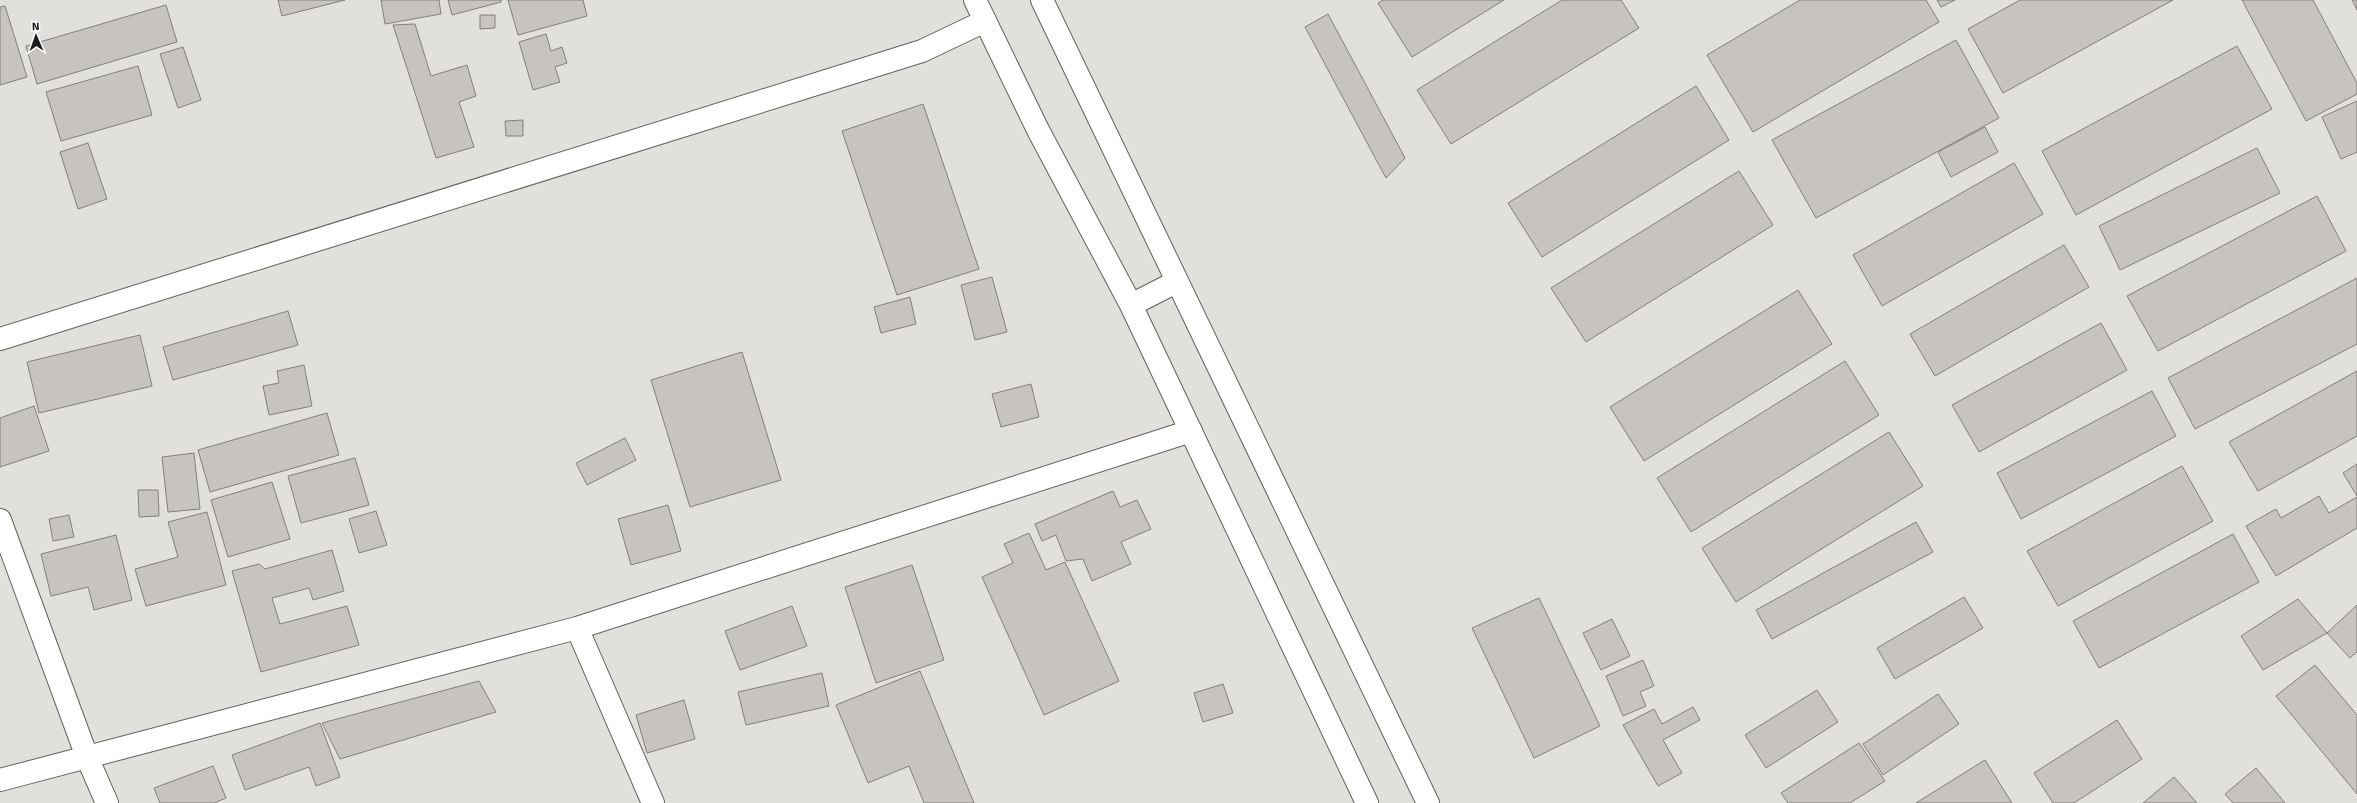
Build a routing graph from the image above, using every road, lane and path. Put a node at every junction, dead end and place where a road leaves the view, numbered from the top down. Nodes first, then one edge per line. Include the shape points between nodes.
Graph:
1 (975, 0) edge
2 (1042, 0) edge
3 (985, 21) junction
4 (1176, 282) junction
5 (1131, 305) junction
6 (0, 339) edge
7 (1191, 431) junction
8 (0, 520) edge
9 (578, 628) junction
10 (87, 757) junction
11 (0, 780) edge
12 (107, 803) edge
13 (653, 803) edge
14 (1367, 803) edge
15 (1428, 803) edge

1 - 3 street
2 - 4 street
3 - 5 street via 1038,130
3 - 6 street via 922,51
4 - 5 street
4 - 15 street via 1243,415
5 - 7 street
7 - 9 street
7 - 14 street
8 - 10 street
9 - 10 street
9 - 13 street
10 - 11 street
10 - 12 street

